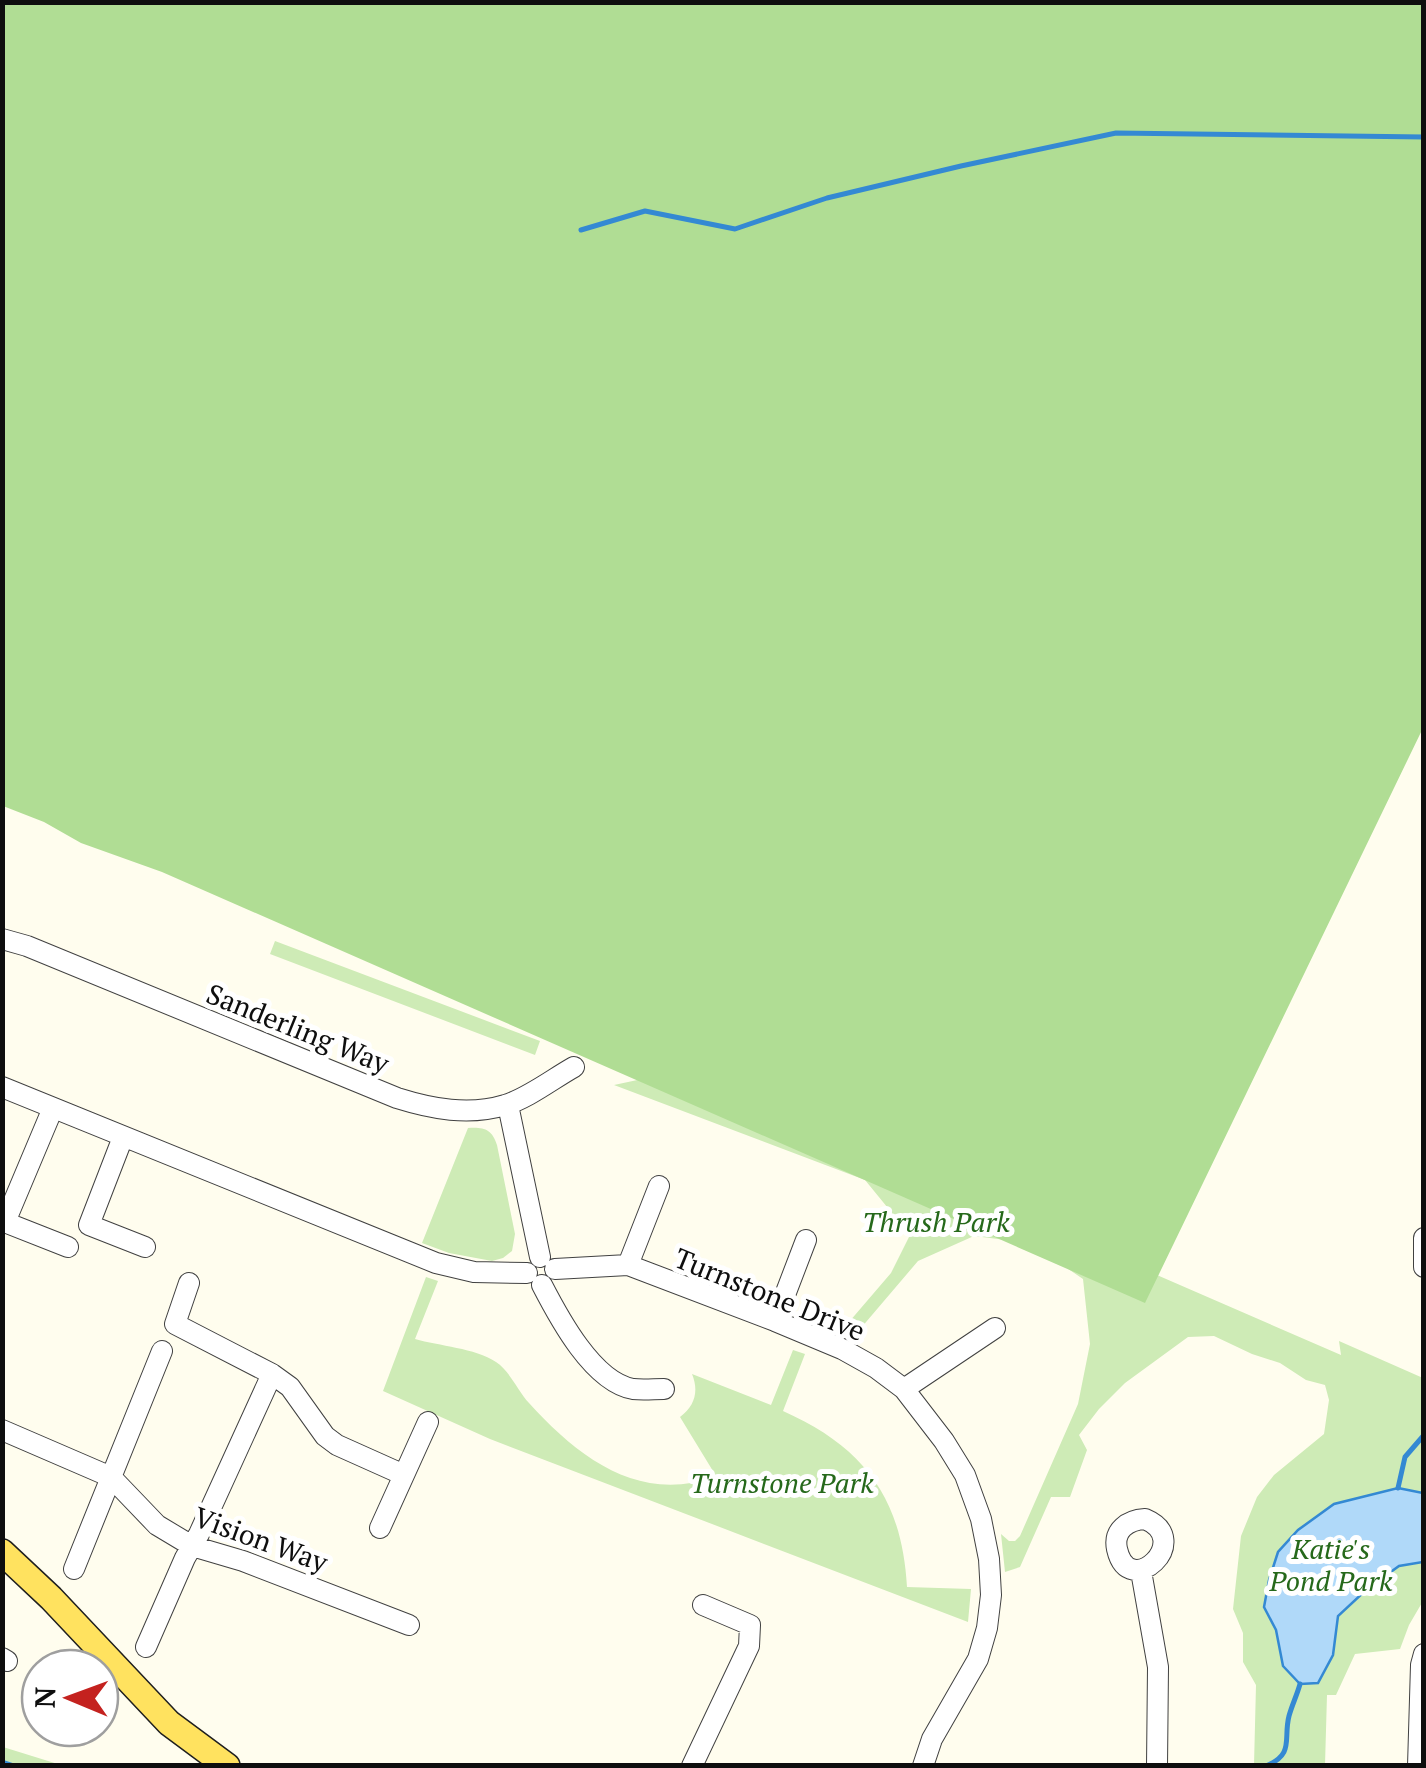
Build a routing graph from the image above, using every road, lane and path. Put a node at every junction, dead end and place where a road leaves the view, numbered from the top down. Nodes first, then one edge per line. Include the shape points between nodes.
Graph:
1 (2, 939) edge
2 (574, 1066) dead end
3 (2, 1088) edge
4 (508, 1105) junction
5 (53, 1108) junction
6 (123, 1137) junction
7 (658, 1186) dead end
8 (4, 1221) edge
9 (1424, 1238) edge
10 (806, 1240) dead end
11 (68, 1247) dead end
12 (145, 1247) dead end
13 (628, 1265) junction
14 (1424, 1266) edge
15 (541, 1271) junction
16 (190, 1283) dead end
17 (775, 1321) junction
18 (994, 1328) dead end
19 (162, 1350) dead end
20 (272, 1374) junction
21 (664, 1389) dead end
22 (904, 1389) junction
23 (428, 1422) dead end
24 (2, 1430) edge
25 (404, 1475) junction
26 (110, 1478) junction
27 (380, 1528) dead end
28 (192, 1546) junction
29 (2, 1552) edge
30 (74, 1569) dead end
31 (1140, 1571) dead end
32 (703, 1606) dead end
33 (410, 1624) dead end
34 (146, 1647) dead end
35 (1424, 1654) edge
36 (227, 1766) edge
37 (692, 1766) edge
38 (924, 1766) edge
39 (1158, 1766) edge
40 (1418, 1766) edge

1 - 4 street, Sanderling Way via 427,1108
2 - 4 street, Sanderling Way
3 - 5 street, Turnstone Drive
4 - 15 street
5 - 6 street, Turnstone Drive
5 - 8 street
6 - 12 street via 89,1225
6 - 15 street, Turnstone Drive via 436,1263 474,1272
7 - 13 street
8 - 11 street
9 - 14 street
10 - 17 street
13 - 15 street, Turnstone Drive
13 - 17 street, Turnstone Drive
15 - 21 street via 572,1340 594,1364 630,1388
16 - 20 street via 174,1324
17 - 22 street, Turnstone Drive via 842,1349
18 - 22 street
19 - 26 street
20 - 25 street via 325,1436
20 - 28 street
22 - 38 street, Turnstone Drive via 965,1475 981,1519 991,1595 978,1659 932,1739
23 - 25 street
24 - 26 street, Vision Way
25 - 27 street
26 - 28 street, Vision Way via 157,1525
26 - 30 street
28 - 33 street, Vision Way
28 - 34 street
29 - 36 main road via 161,1716
31 - 39 street via 1158,1667
32 - 37 street via 750,1625 750,1646
35 - 40 street

